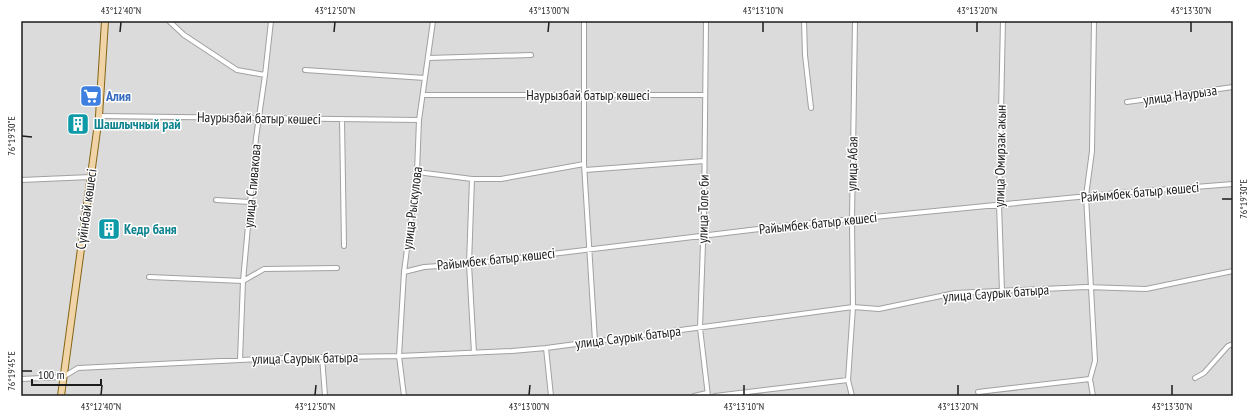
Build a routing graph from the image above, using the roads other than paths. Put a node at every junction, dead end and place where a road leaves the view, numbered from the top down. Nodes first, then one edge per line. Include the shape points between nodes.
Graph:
1 (105, 21) edge
2 (169, 21) edge
3 (271, 21) edge
4 (433, 21) edge
5 (584, 21) edge
6 (706, 21) edge
7 (804, 21) edge
8 (855, 21) edge
9 (1003, 21) edge
10 (1094, 21) edge
11 (531, 55) dead end
12 (428, 58) junction
13 (305, 70) dead end
14 (265, 75) junction
15 (425, 78) junction
16 (1233, 87) edge
17 (423, 95) junction
18 (585, 95) junction
19 (705, 95) junction
20 (1127, 102) dead end
21 (811, 108) dead end
22 (98, 116) junction
23 (259, 118) junction
24 (342, 119) junction
25 (420, 120) junction
26 (704, 161) junction
27 (584, 164) junction
28 (585, 170) junction
29 (417, 172) junction
30 (91, 177) junction
31 (472, 179) junction
32 (21, 180) edge
33 (1233, 184) edge
34 (1086, 196) junction
35 (216, 200) dead end
36 (250, 202) junction
37 (999, 204) junction
38 (852, 220) junction
39 (703, 235) junction
40 (344, 246) dead end
41 (590, 249) junction
42 (469, 264) junction
43 (337, 268) dead end
44 (1233, 271) edge
45 (404, 272) junction
46 (149, 278) dead end
47 (243, 281) junction
48 (1090, 287) junction
49 (1002, 291) junction
50 (853, 307) junction
51 (700, 328) junction
52 (595, 341) junction
53 (1233, 344) edge
54 (546, 348) junction
55 (474, 353) junction
56 (399, 356) junction
57 (322, 357) junction
58 (240, 360) junction
59 (63, 377) junction
60 (21, 378) edge
61 (1195, 378) dead end
62 (1090, 379) junction
63 (848, 380) junction
64 (978, 392) dead end
65 (707, 394) edge
66 (61, 396) edge
67 (325, 396) edge
68 (404, 396) edge
69 (551, 396) edge
70 (694, 396) edge
71 (715, 396) edge
72 (852, 396) edge
73 (1093, 396) edge

1 - 22 main road, Сүйінбай көшесі
2 - 14 street via 184,35 237,70
3 - 14 street, улица Спивакова
4 - 12 street, улица Рыскулова
5 - 18 street
6 - 19 street, улица Толе би
7 - 21 street
8 - 38 street, улица Абая
9 - 37 street, улица Омирзак акын
10 - 34 street via 1092,151
11 - 12 street
12 - 15 street, улица Рыскулова
13 - 15 street
14 - 23 street, улица Спивакова
15 - 17 street, улица Рыскулова
16 - 20 street, улица Наурыза
17 - 18 street, Наурызбай батыр көшесі
17 - 25 street, улица Рыскулова
18 - 19 street, Наурызбай батыр көшесі
18 - 27 street
19 - 26 street, улица Толе би
22 - 23 street, Наурызбай батыр көшесі
22 - 30 main road, Сүйінбай көшесі
23 - 24 street, Наурызбай батыр көшесі
23 - 36 street, улица Спивакова
24 - 25 street, Наурызбай батыр көшесі
24 - 40 street
25 - 29 street, улица Рыскулова
26 - 28 street
26 - 39 street, улица Толе би
27 - 28 street
27 - 31 street via 501,179
28 - 41 street
29 - 31 street
29 - 45 street, улица Рыскулова
30 - 32 street
30 - 59 main road, Сүйінбай көшесі
31 - 42 street
33 - 34 street, Райымбек батыр көшесі
34 - 37 street, Райымбек батыр көшесі
34 - 48 street
35 - 36 street
36 - 47 street, улица Спивакова
37 - 38 street, Райымбек батыр көшесі
37 - 49 street, улица Омирзак акын
38 - 39 street, Райымбек батыр көшесі
38 - 50 street, улица Абая
39 - 41 street, Райымбек батыр көшесі
39 - 51 street, улица Толе би
41 - 42 street, Райымбек батыр көшесі
41 - 52 street
42 - 45 street, Райымбек батыр көшесі via 424,267
42 - 55 street
43 - 47 street via 264,269
44 - 48 street, улица Саурык батыра via 1146,289
45 - 56 street, улица Рыскулова
46 - 47 street
47 - 58 street, улица Спивакова
48 - 49 street, улица Саурык батыра
48 - 62 street via 1095,361
49 - 50 street, улица Саурык батыра via 955,293 879,309
50 - 51 street, улица Саурык батыра
50 - 63 street, улица Абая
51 - 52 street, улица Саурык батыра
51 - 65 street, улица Толе би
52 - 54 street, улица Саурык батыра
53 - 61 street via 1228,346 1204,373
54 - 55 street, улица Саурык батыра
54 - 69 street
55 - 56 street, улица Саурык батыра
56 - 57 street, улица Саурык батыра
56 - 68 street, улица Рыскулова
57 - 58 street, улица Саурык батыра
57 - 67 street
58 - 59 street, улица Саурык батыра via 78,368
59 - 60 street, улица Саурык батыра
59 - 66 main road, Сүйінбай көшесі
62 - 64 street
62 - 73 street
63 - 71 street
63 - 72 street, улица Абая
65 - 70 street

